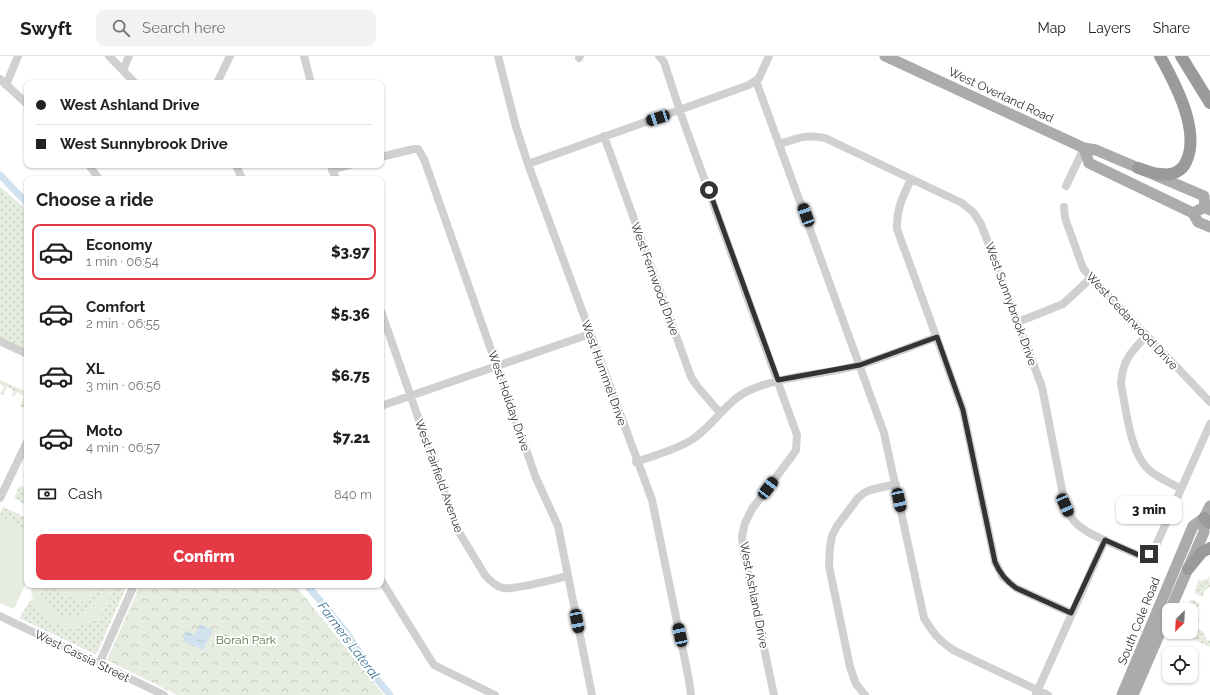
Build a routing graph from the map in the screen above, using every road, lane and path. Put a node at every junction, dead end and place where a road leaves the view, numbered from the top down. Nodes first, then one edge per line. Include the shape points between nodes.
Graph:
1 (18, 56) edge
2 (109, 56) edge
3 (129, 56) edge
4 (230, 56) edge
5 (304, 56) edge
6 (498, 56) edge
7 (659, 56) edge
8 (769, 56) edge
9 (885, 56) edge
10 (1160, 56) edge
11 (1181, 56) edge
12 (123, 70) junction
13 (132, 80) edge
14 (218, 80) edge
15 (309, 80) edge
16 (756, 81) junction
17 (3, 82) edge
18 (24, 101) edge
19 (1210, 103) edge
20 (680, 111) junction
21 (604, 136) junction
22 (780, 144) junction
23 (1084, 148) junction
24 (384, 156) edge
25 (528, 164) junction
26 (1138, 168) junction
27 (911, 179) junction
28 (1066, 186) dead end
29 (1064, 207) dead end
30 (1208, 208) edge
31 (1193, 213) junction
32 (1210, 227) edge
33 (1091, 278) junction
34 (384, 320) edge
35 (1018, 322) junction
36 (590, 334) junction
37 (1146, 336) junction
38 (937, 337) junction
39 (0, 341) edge
40 (24, 353) edge
41 (860, 365) junction
42 (497, 366) junction
43 (778, 380) junction
44 (411, 396) junction
45 (1210, 402) edge
46 (384, 405) edge
47 (720, 413) junction
48 (1210, 424) edge
49 (24, 448) edge
50 (636, 462) junction
51 (896, 484) junction
52 (1181, 489) junction
53 (0, 498) edge
54 (1210, 506) edge
55 (1208, 520) edge
56 (1105, 540) junction
57 (1210, 548) edge
58 (1188, 569) junction
59 (568, 576) junction
60 (384, 585) edge
61 (133, 588) edge
62 (1173, 603) edge
63 (1071, 613) junction
64 (0, 616) edge
65 (1162, 629) edge
66 (99, 664) junction
67 (1037, 693) edge
68 (164, 695) edge
69 (495, 695) edge
70 (592, 695) edge
71 (691, 695) edge
72 (774, 695) edge
73 (865, 695) edge
74 (1048, 695) edge
75 (1122, 695) edge
76 (1133, 695) edge

1 - 17 street
2 - 12 street
3 - 12 street
4 - 14 street
5 - 15 street
6 - 25 street, West Hummel Drive
7 - 20 street, West Ashland Drive via 664,62
8 - 16 street
9 - 23 main road, West Overland Road
10 - 26 highway via 1174,81 1190,125 1190,154 1184,168 1178,172 1162,175
11 - 19 highway
12 - 13 street
16 - 20 street
16 - 22 street
17 - 18 street
20 - 21 street
20 - 43 street, West Ashland Drive
21 - 25 street
21 - 47 street, West Fernwood Drive via 691,377
22 - 27 street, West Sunnybrook Drive via 806,136 825,138
22 - 41 street
23 - 26 main road, West Overland Road via 1096,150
23 - 28 street
23 - 31 main road via 1089,163
24 - 42 street, West Holiday Drive via 414,149 421,152
25 - 36 street, West Hummel Drive
26 - 30 main road, West Overland Road via 1204,196
27 - 35 street, West Sunnybrook Drive via 962,203 973,212 981,224
27 - 38 street via 898,207 897,229
29 - 33 street, West Cedarwood Drive via 1065,218 1083,268
30 - 31 main road, West Overland Road
31 - 32 main road via 1198,222
33 - 35 street via 1064,304
33 - 37 street, West Cedarwood Drive
34 - 44 street, West Fairfield Avenue
35 - 56 street, West Sunnybrook Drive via 1042,387 1065,505 1076,523 1085,531
36 - 42 street
36 - 50 street, West Hummel Drive
37 - 45 street, West Cedarwood Drive
37 - 52 street via 1130,353 1121,375 1133,444 1139,458 1149,470
38 - 41 street
38 - 63 street via 963,410 998,570 1016,588
39 - 40 street
41 - 43 street
41 - 51 street via 884,432
42 - 44 street
42 - 59 street, West Holiday Drive via 536,478 558,526
43 - 47 street via 744,393
43 - 72 street, West Ashland Drive via 798,443 792,456 752,509 742,536
44 - 46 street
44 - 59 street, West Fairfield Avenue via 457,529 490,581 497,586 511,588
47 - 50 street via 693,439 677,448
48 - 52 street
49 - 53 street
50 - 71 street, West Hummel Drive via 652,500
51 - 67 street via 921,608 934,635 955,651
51 - 73 street via 870,490 858,498 837,526 830,547 830,566 850,668 856,684
52 - 56 street, West Sunnybrook Drive via 1154,550 1149,554 1141,556
54 - 55 main road, South Cole Road
55 - 58 main road, South Cole Road
55 - 75 main road, South Cole Road via 1193,526
56 - 63 street
57 - 58 highway via 1202,552
58 - 62 main road, South Cole Road
59 - 70 street, West Holiday Drive
60 - 69 street via 434,665
61 - 66 street
63 - 67 street
64 - 66 street, West Cassia Street
65 - 76 main road, South Cole Road
66 - 68 street, West Cassia Street
67 - 74 street

